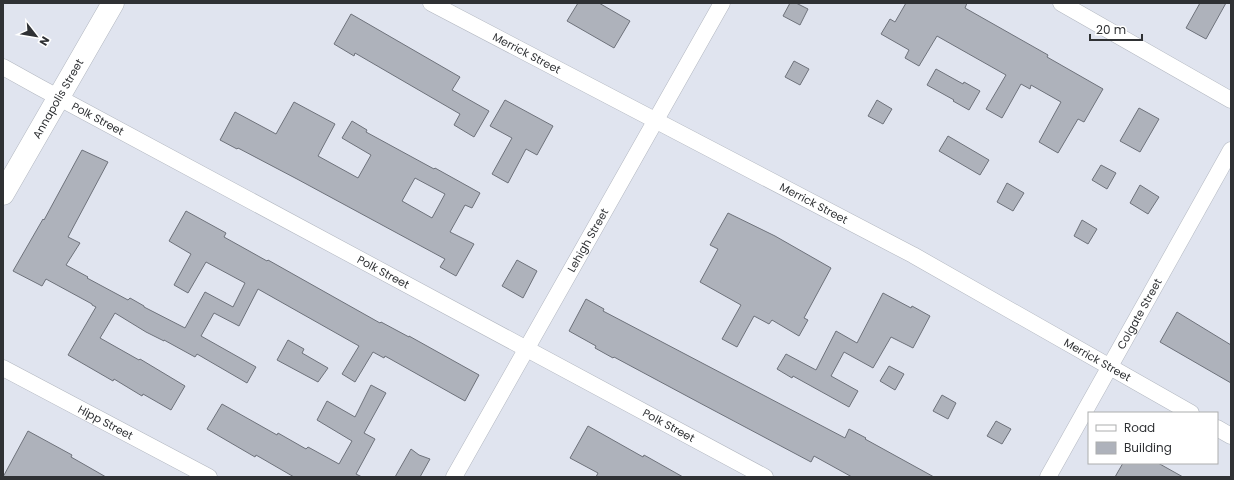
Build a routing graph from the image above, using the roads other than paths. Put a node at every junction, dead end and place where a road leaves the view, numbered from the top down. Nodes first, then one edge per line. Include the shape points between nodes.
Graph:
1 (113, 3) edge
2 (431, 3) edge
3 (722, 3) edge
4 (1061, 3) edge
5 (3, 67) edge
6 (58, 97) junction
7 (1231, 100) edge
8 (655, 120) junction
9 (1231, 150) edge
10 (3, 194) edge
11 (527, 349) junction
12 (3, 368) edge
13 (1110, 368) junction
14 (1188, 412) edge
15 (1218, 429) edge
16 (1231, 436) edge
17 (209, 477) edge
18 (454, 477) edge
19 (765, 477) edge
20 (1048, 477) edge

1 - 6 street, Annapolis Street
2 - 8 street, Merrick Street
3 - 8 street, Lehigh Street
4 - 7 street
5 - 6 street, Polk Street
6 - 10 street, Annapolis Street
6 - 11 street, Polk Street
8 - 11 street, Lehigh Street
8 - 13 street, Merrick Street via 913,255
9 - 13 street, Colgate Street
11 - 18 street, Lehigh Street
11 - 19 street, Polk Street
12 - 17 street, Hipp Street
13 - 14 street, Merrick Street
13 - 20 street, Colgate Street
15 - 16 street

